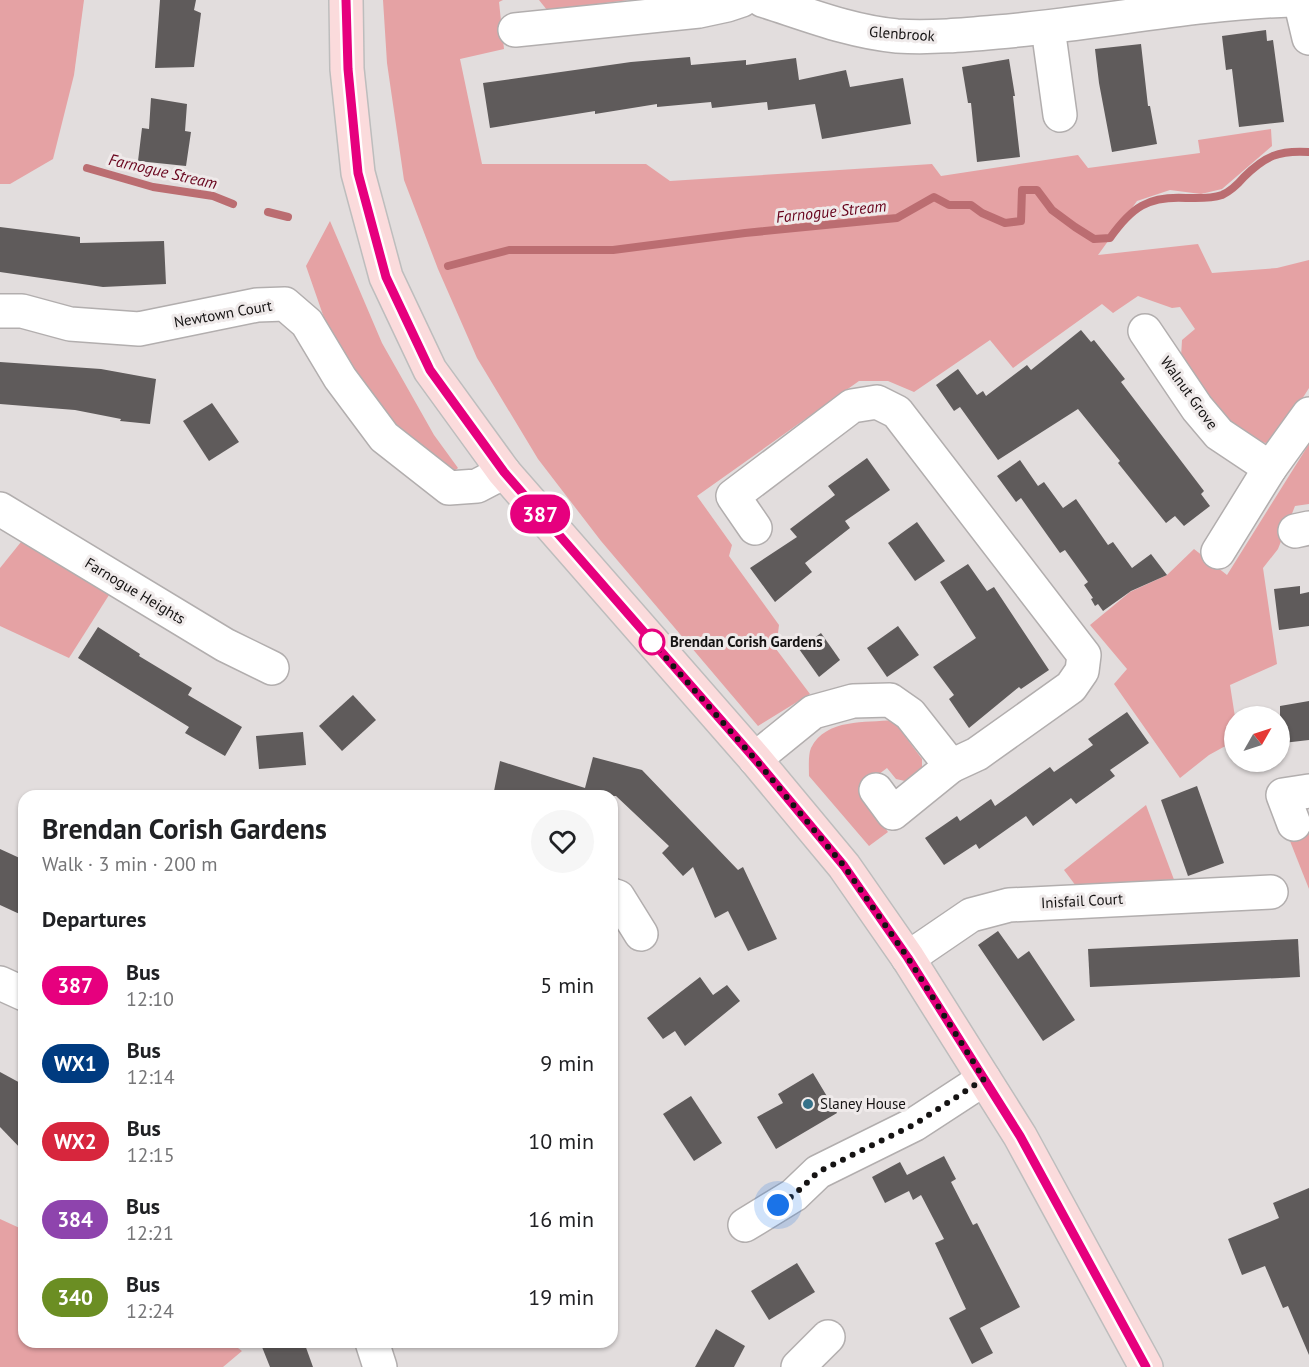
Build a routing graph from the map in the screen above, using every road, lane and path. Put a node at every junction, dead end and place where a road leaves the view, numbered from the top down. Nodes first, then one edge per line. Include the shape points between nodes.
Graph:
1 (346, 0) edge
2 (742, 0) edge
3 (762, 0) edge
4 (1291, 0) edge
5 (1300, 0) edge
6 (1047, 28) junction
7 (514, 30) dead end
8 (1309, 38) edge
9 (1060, 115) dead end
10 (0, 311) edge
11 (1145, 331) dead end
12 (1309, 414) edge
13 (1270, 468) junction
14 (504, 472) junction
15 (0, 509) edge
16 (755, 528) dead end
17 (1218, 552) dead end
18 (272, 668) dead end
19 (755, 759) junction
20 (951, 766) junction
21 (876, 790) dead end
22 (1309, 790) edge
23 (1294, 824) dead end
24 (1271, 892) dead end
25 (618, 897) edge
26 (641, 934) dead end
27 (908, 958) junction
28 (0, 983) edge
29 (18, 991) edge
30 (984, 1079) junction
31 (745, 1225) dead end
32 (828, 1336) dead end
33 (374, 1348) edge
34 (380, 1367) edge
35 (798, 1367) edge
36 (1146, 1367) edge

1 - 14 main road via 358,173 386,277 430,370
2 - 7 street via 699,11
3 - 6 street, Glenbrook via 855,30 897,36
4 - 6 street, Glenbrook via 1202,7
5 - 8 street
6 - 9 street
10 - 14 street, Newtown Court via 22,311 70,324 139,328 257,305 285,304 307,323 340,378 384,437 420,467 449,488 477,486
11 - 13 street, Walnut Grove via 1219,434
12 - 13 street
13 - 17 street
14 - 19 main road
15 - 18 street, Farnogue Heights via 225,645
16 - 20 street via 733,496 852,406 877,402 897,412 1084,655 1082,671 1071,687 977,754
19 - 20 street via 813,712 852,701 890,700 910,714
19 - 27 main road via 844,866
20 - 21 street via 892,813
22 - 23 street via 1283,795
24 - 27 street, Inisfail Court via 1009,905 971,915
25 - 26 street
27 - 30 main road
28 - 29 street
30 - 31 street via 915,1124 818,1172 794,1195
30 - 36 main road
32 - 35 street
33 - 34 street

